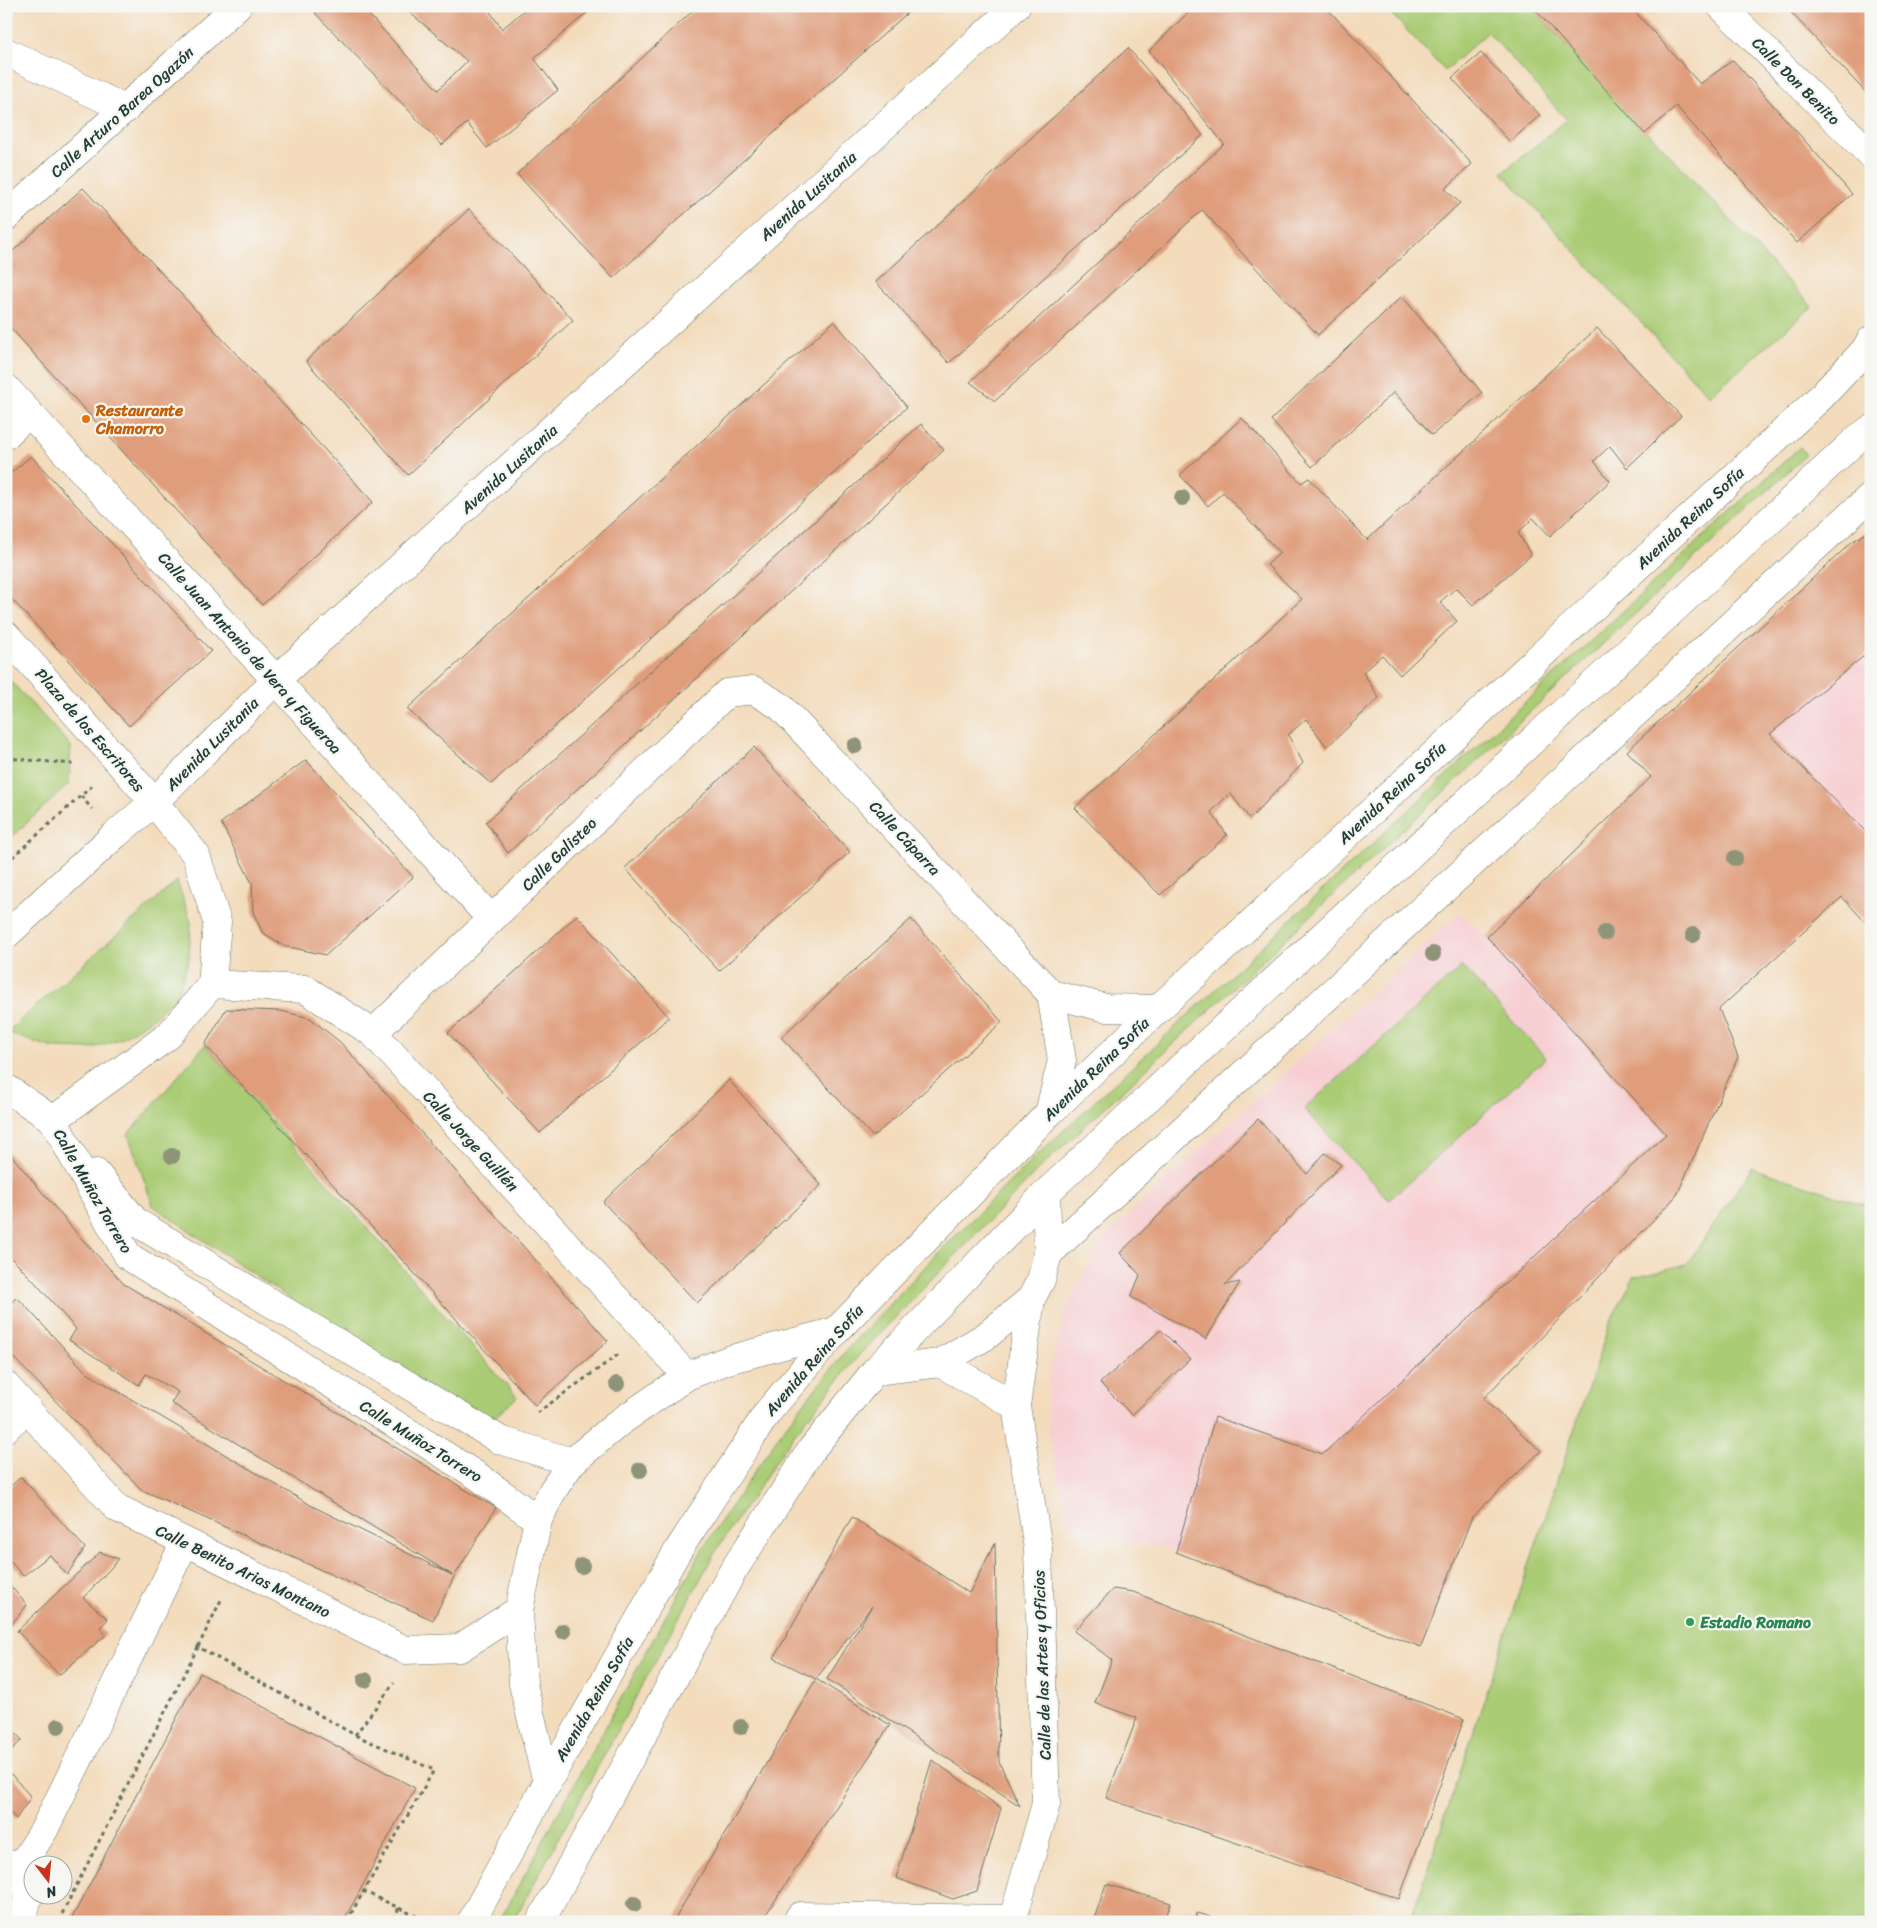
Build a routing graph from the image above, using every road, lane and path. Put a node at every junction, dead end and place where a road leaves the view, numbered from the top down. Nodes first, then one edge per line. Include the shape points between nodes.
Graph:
1 (237, 6) edge
2 (1016, 6) edge
3 (1721, 6) edge
4 (6, 52) edge
5 (126, 109) junction
6 (1871, 155) edge
7 (6, 217) edge
8 (1871, 340) edge
9 (6, 388) edge
10 (30, 413) junction
11 (1871, 429) edge
12 (6, 435) edge
13 (1871, 496) edge
14 (6, 635) edge
15 (276, 680) junction
16 (753, 690) joint
17 (6, 758) edge
18 (106, 763) junction
19 (154, 802) junction
20 (6, 863) edge
21 (491, 919) junction
22 (6, 936) edge
23 (212, 984) junction
24 (1051, 994) junction
25 (1158, 1009) junction
26 (373, 1033) junction
27 (6, 1088) edge
28 (1049, 1113) junction
29 (53, 1120) junction
30 (1046, 1193) junction
31 (1048, 1254) junction
32 (1032, 1299) junction
33 (836, 1331) junction
34 (648, 1333) junction
35 (940, 1363) junction
36 (875, 1370) junction
37 (687, 1376) junction
38 (6, 1386) edge
39 (1016, 1406) junction
40 (27, 1408) junction
41 (6, 1428) edge
42 (500, 1440) junction
43 (572, 1462) junction
44 (538, 1520) junction
45 (185, 1542) junction
46 (218, 1605) dead end
47 (519, 1610) junction
48 (198, 1647) junction
49 (419, 1650) junction
50 (355, 1735) junction
51 (547, 1783) junction
52 (12, 1867) edge
53 (362, 1891) junction
54 (399, 1908) junction
55 (1013, 1920) edge
56 (17, 1922) edge
57 (58, 1922) edge
58 (346, 1922) edge
59 (391, 1922) edge
60 (428, 1922) edge
61 (472, 1922) edge
62 (540, 1922) edge
63 (797, 1922) edge

1 - 5 main road, Calle Arturo Barea Ogazón
2 - 15 main road, Avenida Lusitania
3 - 6 main road, Calle Don Benito
4 - 5 main road
5 - 7 main road, Calle Arturo Barea Ogazón
8 - 25 main road, Avenida Reina Sofía via 1822,396
9 - 10 main road, Calle Juan Antonio de Vera y Figueroa
10 - 12 main road
10 - 15 main road, Calle Juan Antonio de Vera y Figueroa
11 - 30 main road
13 - 31 main road
14 - 18 main road, Plaza de los Escritores
15 - 19 main road, Avenida Lusitania
15 - 21 main road, Calle Juan Antonio de Vera y Figueroa
16 - 21 main road, Calle Galisteo via 727,693
16 - 24 main road, Calle Cáparra via 780,706
17 - 18 path
18 - 19 main road, Plaza de los Escritores
18 - 20 path via 98,781
19 - 22 main road, Avenida Lusitania
19 - 23 main road, Plaza de los Escritores via 196,855 218,922
21 - 26 main road, Calle Galisteo
23 - 26 main road, Calle Jorge Guillén via 305,989
23 - 29 main road via 168,1036
24 - 25 main road via 1106,1008
24 - 28 main road via 1062,1060
25 - 28 main road, Avenida Reina Sofía
26 - 34 main road, Calle Jorge Guillén
27 - 29 main road
28 - 33 main road, Avenida Reina Sofía
29 - 42 main road, Calle Muñoz Torrero via 136,1222
29 - 44 main road, Calle Muñoz Torrero via 128,1256 476,1475
30 - 31 main road
30 - 36 main road
31 - 32 main road
32 - 35 main road via 986,1336
32 - 39 main road, Calle de las Artes y Oficios
33 - 37 main road via 728,1360
33 - 51 main road, Avenida Reina Sofía via 767,1413 683,1544
34 - 37 main road, Calle Jorge Guillén
34 - 42 path
35 - 36 main road
35 - 39 main road
36 - 62 main road via 811,1450 733,1571
37 - 43 main road via 620,1422
38 - 40 main road, Calle Benito Arias Montano
39 - 55 main road, Calle de las Artes y Oficios via 1038,1549 1046,1804
40 - 41 main road
40 - 45 main road, Calle Benito Arias Montano via 117,1508
42 - 43 main road, Calle Muñoz Torrero
43 - 44 main road
44 - 47 main road
45 - 49 main road, Calle Benito Arias Montano via 405,1650
45 - 52 main road via 44,1830
46 - 48 path
47 - 49 main road, Calle Benito Arias Montano via 460,1648
47 - 51 main road via 523,1684
48 - 50 path
48 - 57 path
49 - 50 path
50 - 53 path via 434,1770
51 - 61 main road, Avenida Reina Sofía
52 - 56 main road via 24,1880 28,1902
53 - 54 path
53 - 58 path
54 - 59 path
54 - 60 path
55 - 63 main road via 800,1916

